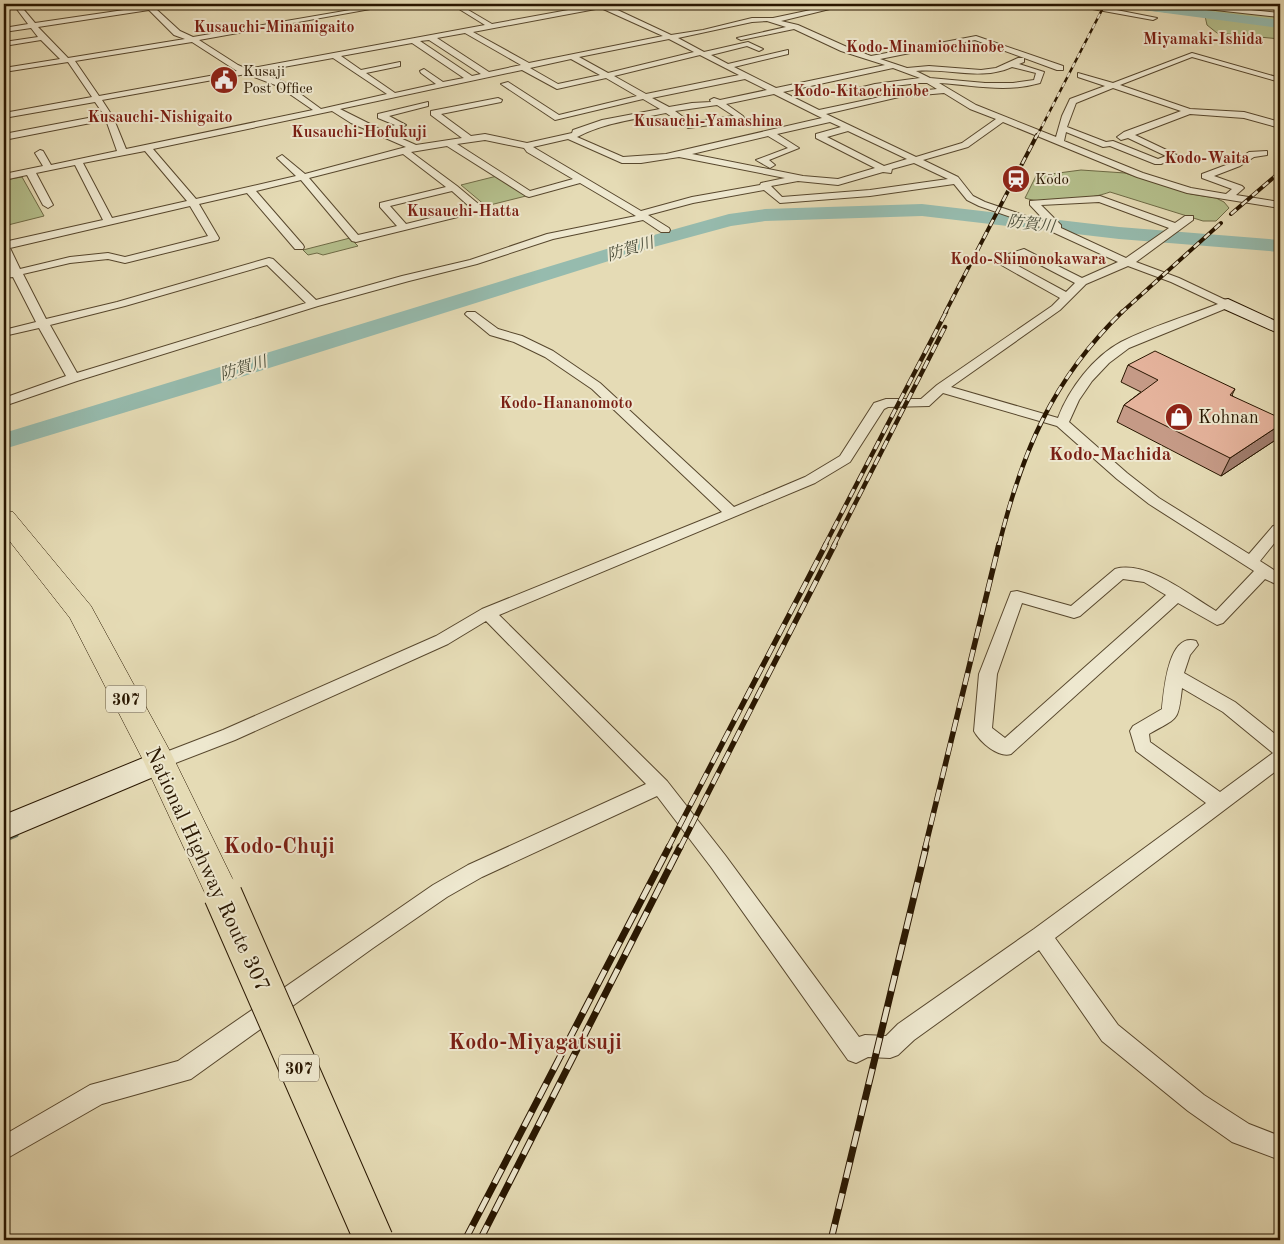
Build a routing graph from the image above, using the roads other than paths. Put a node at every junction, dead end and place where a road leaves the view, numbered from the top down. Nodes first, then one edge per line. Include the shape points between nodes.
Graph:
1 (16, 4) edge
2 (168, 4) edge
3 (177, 4) edge
4 (396, 4) edge
5 (454, 4) edge
6 (614, 4) edge
7 (847, 4) edge
8 (1076, 4) edge
9 (1178, 4) edge
10 (378, 5) edge
11 (602, 6) junction
12 (151, 8) junction
13 (1280, 14) edge
14 (1152, 18) dead end
15 (776, 20) junction
16 (34, 25) junction
17 (491, 26) junction
18 (795, 27) junction
19 (4, 30) edge
20 (466, 31) junction
21 (669, 37) junction
22 (43, 38) junction
23 (431, 38) junction
24 (741, 38) dead end
25 (192, 39) junction
26 (414, 41) junction
27 (4, 44) edge
28 (629, 44) junction
29 (147, 47) junction
30 (638, 48) dead end
31 (759, 49) dead end
32 (786, 52) dead end
33 (703, 54) junction
34 (336, 56) junction
35 (572, 56) junction
36 (155, 57) dead end
37 (654, 58) dead end
38 (870, 58) junction
39 (1028, 58) junction
40 (68, 60) junction
41 (971, 61) dead end
42 (663, 62) junction
43 (397, 64) dead end
44 (1011, 64) junction
45 (525, 66) junction
46 (727, 66) junction
47 (893, 66) junction
48 (1060, 68) dead end
49 (4, 70) edge
50 (906, 70) junction
51 (954, 70) junction
52 (424, 71) dead end
53 (248, 72) junction
54 (361, 72) junction
55 (487, 74) junction
56 (1081, 75) dead end
57 (607, 76) junction
58 (747, 76) junction
59 (470, 78) junction
60 (929, 80) junction
61 (1280, 80) edge
62 (441, 84) junction
63 (504, 84) dead end
64 (1113, 84) junction
65 (691, 88) junction
66 (774, 90) junction
67 (946, 90) junction
68 (842, 93) dead end
69 (393, 95) junction
70 (644, 97) junction
71 (97, 100) junction
72 (498, 100) dead end
73 (719, 102) junction
74 (425, 104) dead end
75 (332, 108) junction
76 (668, 110) junction
77 (319, 111) junction
78 (1188, 111) junction
79 (818, 113) junction
80 (4, 116) edge
81 (109, 117) junction
82 (831, 119) junction
83 (1000, 120) junction
84 (1280, 125) edge
85 (848, 128) junction
86 (1063, 128) junction
87 (383, 133) junction
88 (771, 134) junction
89 (1127, 134) junction
90 (570, 136) junction
91 (4, 137) edge
92 (469, 139) junction
93 (448, 142) junction
94 (1059, 142) junction
95 (1108, 144) junction
96 (527, 146) junction
97 (147, 148) junction
98 (415, 148) junction
99 (403, 150) junction
100 (122, 152) junction
101 (1264, 152) dead end
102 (40, 153) dead end
103 (679, 154) junction
104 (1088, 156) junction
105 (282, 158) dead end
106 (915, 161) junction
107 (78, 162) junction
108 (770, 165) dead end
109 (48, 167) junction
110 (30, 171) junction
111 (893, 174) junction
112 (4, 177) edge
113 (303, 177) junction
114 (798, 178) junction
115 (578, 180) junction
116 (956, 182) junction
117 (767, 187) junction
118 (918, 187) junction
119 (454, 188) junction
120 (249, 189) junction
121 (1227, 198) junction
122 (193, 202) junction
123 (48, 205) dead end
124 (1280, 205) edge
125 (642, 216) junction
126 (1189, 218) dead end
127 (109, 221) junction
128 (404, 227) junction
129 (1177, 227) junction
130 (665, 230) dead end
131 (1064, 234) junction
132 (4, 246) edge
133 (299, 247) dead end
134 (1128, 262) junction
135 (9, 274) edge
136 (1082, 282) junction
137 (1066, 297) junction
138 (314, 304) junction
139 (1228, 304) junction
140 (471, 314) dead end
141 (44, 322) junction
142 (1280, 329) edge
143 (4, 332) edge
144 (73, 378) junction
145 (942, 388) junction
146 (4, 402) edge
147 (1062, 423) junction
148 (732, 514) junction
149 (4, 518) edge
150 (1280, 530) edge
151 (1257, 566) junction
152 (1280, 581) edge
153 (1177, 595) junction
154 (488, 613) junction
155 (1190, 645) dead end
156 (1175, 676) junction
157 (1280, 748) edge
158 (1280, 758) edge
159 (160, 762) junction
160 (660, 786) junction
161 (1220, 803) junction
162 (4, 828) edge
163 (1041, 936) junction
164 (4, 1148) edge
165 (1280, 1148) edge
166 (374, 1240) edge

1 - 16 street
2 - 3 street
2 - 12 street
4 - 10 street
5 - 17 street
6 - 11 street
7 - 15 street
8 - 14 street
9 - 13 street
10 - 25 street
11 - 17 street
11 - 21 street
12 - 16 street
12 - 25 street via 177,33
15 - 18 street
15 - 21 street via 759,18
16 - 19 street
16 - 22 street
17 - 20 street
18 - 24 street
18 - 38 street
20 - 23 street
20 - 45 street
21 - 28 street
21 - 33 street
22 - 27 street
22 - 40 street
23 - 26 street
23 - 55 street
25 - 29 street
25 - 53 street
26 - 34 street
26 - 59 street
28 - 30 street
28 - 35 street
29 - 36 street
29 - 40 street
31 - 33 street via 748,44
32 - 46 street
33 - 42 street
33 - 46 street
34 - 53 street
34 - 54 street
35 - 45 street
35 - 57 street
37 - 42 street
38 - 39 street via 976,38
38 - 47 street
39 - 44 street
39 - 48 street
40 - 49 street
40 - 71 street
41 - 51 street
42 - 57 street
43 - 54 street
44 - 51 street via 993,71
44 - 60 street via 1040,72 1037,81 1019,86
45 - 55 street
45 - 57 street via 556,87
46 - 58 street
47 - 50 street
47 - 66 street
50 - 51 street via 923,67
50 - 60 street
52 - 62 street
53 - 71 street
53 - 77 street via 281,84
54 - 69 street
55 - 59 street
56 - 64 street
57 - 70 street
58 - 65 street
58 - 66 street
59 - 62 street
60 - 67 street
60 - 68 street
61 - 64 street via 1192,55
62 - 69 street
63 - 70 street via 558,118
64 - 78 street
64 - 86 street via 1073,101
65 - 70 street
65 - 73 street
66 - 73 street
66 - 79 street
67 - 79 street
67 - 83 street
69 - 75 street
70 - 76 street
71 - 80 street
71 - 81 street
72 - 92 street via 434,113
73 - 76 street
73 - 76 street via 740,118 688,125
74 - 87 street via 381,116 402,125
75 - 77 street
75 - 87 street
76 - 90 street via 602,123
77 - 97 street
78 - 84 street via 1244,115
78 - 89 street
79 - 82 street
81 - 91 street
81 - 100 street
82 - 85 street
82 - 88 street
83 - 94 street
83 - 106 street via 965,145
85 - 106 street
85 - 111 street via 819,136
86 - 94 street
86 - 95 street
87 - 98 street
88 - 103 street
88 - 108 street via 795,148 761,160
89 - 95 street
89 - 95 street via 1174,156 1158,162
90 - 96 street
90 - 103 street via 629,161
92 - 93 street
92 - 96 street via 485,137
93 - 98 street
93 - 115 street via 529,194
94 - 104 street
95 - 104 street
96 - 115 street
97 - 100 street
97 - 122 street
98 - 99 street
99 - 113 street
99 - 119 street
100 - 107 street
101 - 121 street via 1252,154 1237,164 1205,176 1239,188
102 - 109 street
103 - 114 street
104 - 121 street via 1190,191
105 - 113 street
106 - 111 street
106 - 116 street
107 - 109 street
107 - 127 street
109 - 110 street
110 - 112 street
110 - 123 street
111 - 114 street via 838,182
111 - 118 street
113 - 120 street
113 - 128 street via 356,239
114 - 117 street via 764,185
115 - 125 street
116 - 118 street
116 - 131 street via 970,198 982,204
117 - 118 street via 780,200 828,198
117 - 125 street via 692,200
119 - 128 street via 384,205
119 - 128 street via 478,209
120 - 122 street
120 - 133 street
121 - 124 street
122 - 127 street
122 - 135 street via 214,238 125,260 108,256 70,260
125 - 130 street
125 - 138 street via 551,236 473,262
126 - 129 street
127 - 132 street
129 - 131 street via 1100,199 1033,204
129 - 134 street
131 - 134 street
132 - 135 street
134 - 136 street
134 - 139 street
135 - 141 street
136 - 137 street
136 - 137 street via 1024,252 1000,260
137 - 145 street via 1056,308
138 - 141 street via 269,261 121,304
138 - 144 street
139 - 142 street
139 - 147 street via 1125,345 1113,353 1084,383
140 - 148 street via 494,332 549,354 596,386
141 - 143 street
141 - 144 street
144 - 146 street
145 - 147 street
145 - 148 street via 924,403 886,403 879,406 845,459 810,480
147 - 151 street via 1154,501
148 - 154 street
149 - 159 highway, National Highway Route 307 / 307 via 81,613
150 - 151 street
151 - 152 street
151 - 153 street via 1217,619
153 - 153 street via 1148,577 1120,574 1074,612 1017,596 988,674 983,732 1004,749
154 - 159 street via 442,640 230,735
154 - 160 street
155 - 156 street via 1182,652
156 - 157 street via 1229,707
156 - 161 street via 1170,713 1139,731 1142,746
158 - 161 street
159 - 162 street
159 - 166 highway, National Highway Route 307 / 307, bridge via 223,895
160 - 163 street via 856,1052 865,1046 890,1047 906,1032
160 - 164 street via 475,871 440,891 183,1072 98,1092
161 - 163 street
163 - 165 street via 1110,1033 1196,1103 1241,1133

